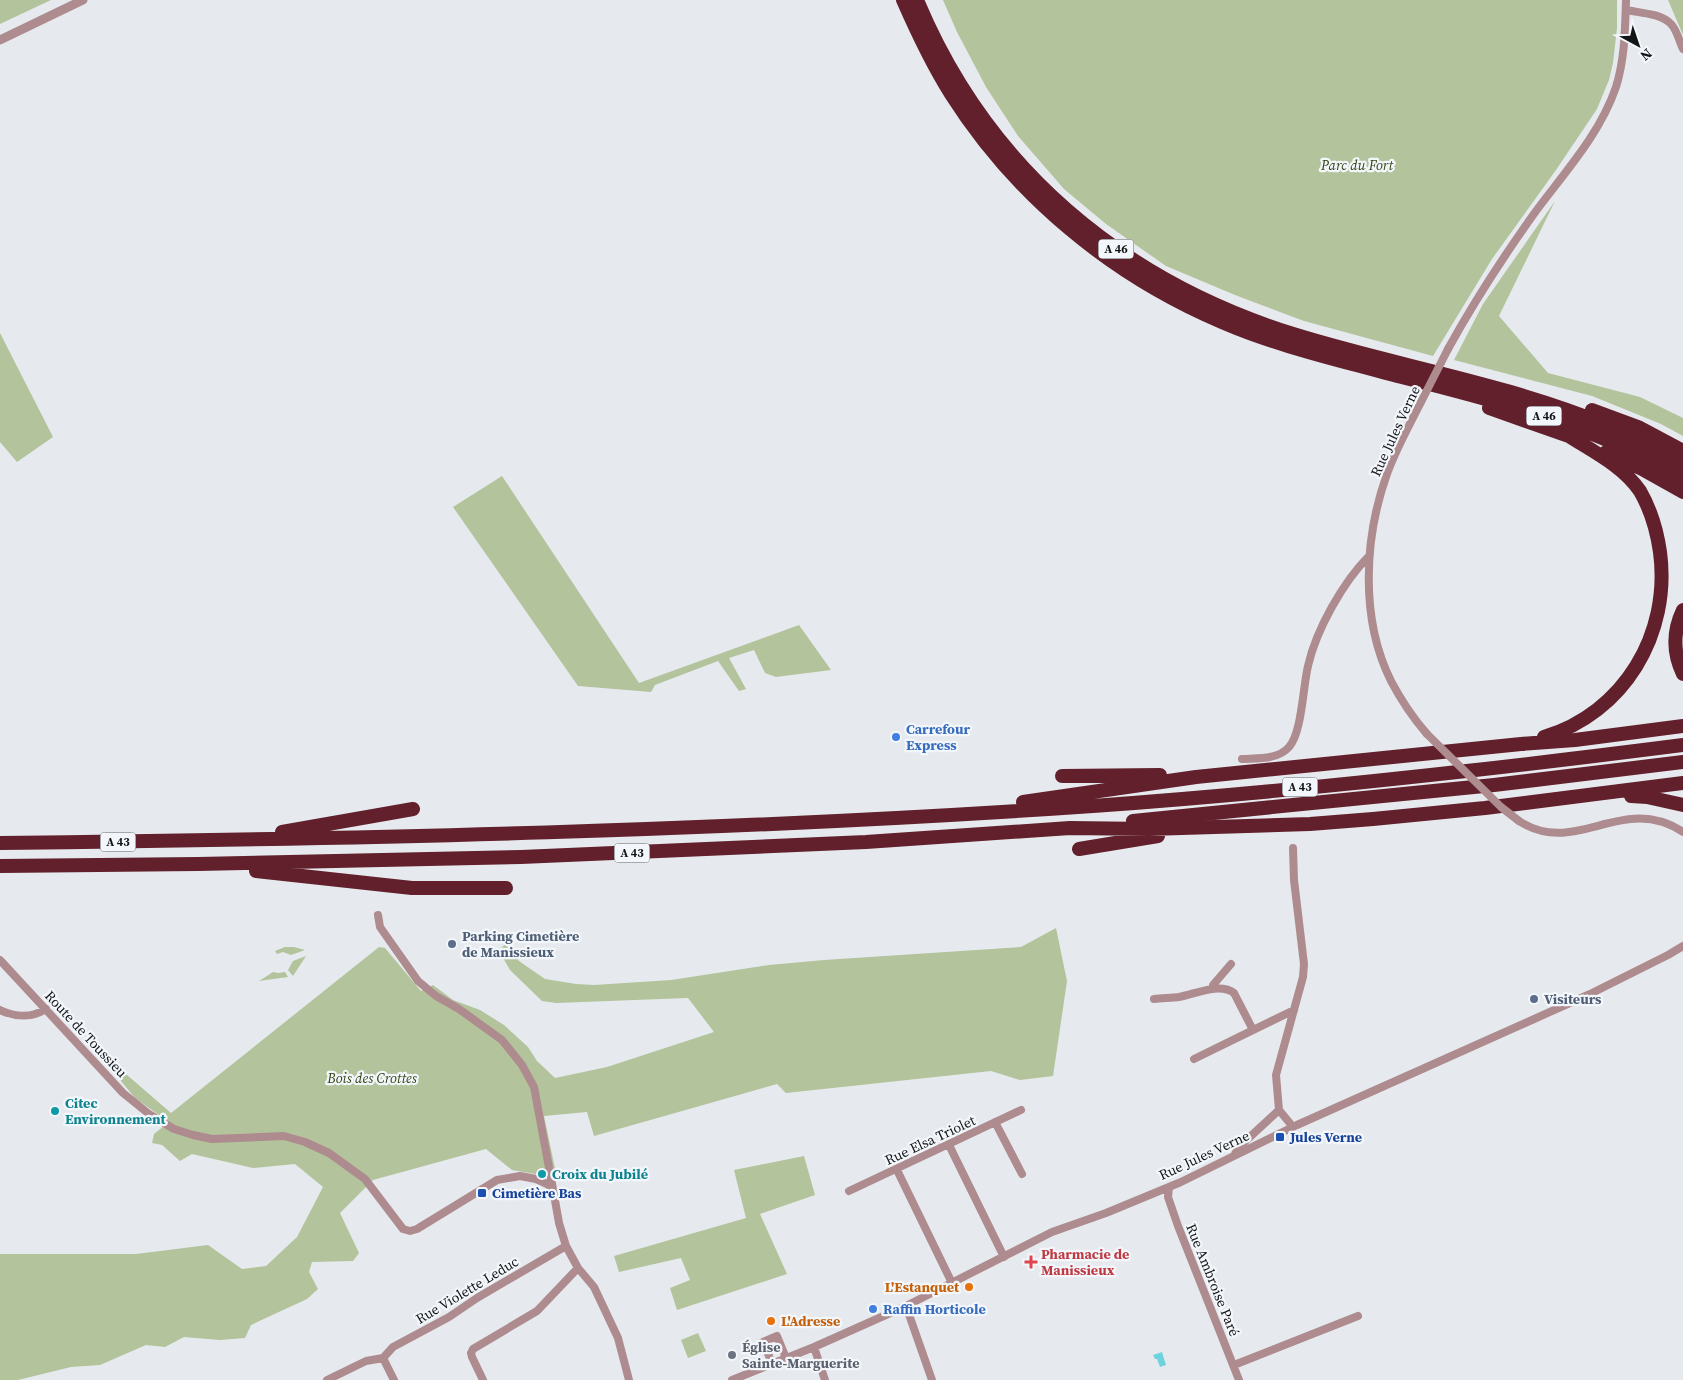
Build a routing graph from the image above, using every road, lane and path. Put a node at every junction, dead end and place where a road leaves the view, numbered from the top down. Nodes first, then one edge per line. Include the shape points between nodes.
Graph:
1 (83, 0) edge
2 (917, 0) edge
3 (1626, 0) edge
4 (905, 4) edge
5 (1626, 10) junction
6 (0, 40) edge
7 (1683, 49) edge
8 (1397, 376) junction
9 (1458, 378) junction
10 (1569, 436) junction
11 (1681, 450) edge
12 (1683, 465) edge
13 (1683, 480) edge
14 (1683, 492) edge
15 (1369, 556) junction
16 (1683, 610) edge
17 (1683, 674) edge
18 (1683, 726) edge
19 (1521, 744) junction
20 (1683, 745) edge
21 (1242, 759) dead end
22 (1683, 762) edge
23 (1234, 773) junction
24 (1062, 776) dead end
25 (1683, 783) edge
26 (1575, 798) junction
27 (1683, 805) edge
28 (413, 809) dead end
29 (916, 816) junction
30 (1070, 828) junction
31 (1210, 828) junction
32 (1683, 832) edge
33 (236, 840) junction
34 (0, 843) edge
35 (1293, 848) dead end
36 (1080, 849) dead end
37 (198, 864) junction
38 (0, 866) edge
39 (506, 888) dead end
40 (378, 915) dead end
41 (1683, 946) edge
42 (0, 960) edge
43 (1231, 964) dead end
44 (1213, 989) junction
45 (1154, 999) dead end
46 (46, 1009) junction
47 (0, 1010) edge
48 (1294, 1010) junction
49 (1253, 1030) junction
50 (1194, 1059) dead end
51 (1021, 1110) dead end
52 (1279, 1110) junction
53 (995, 1122) junction
54 (1292, 1127) junction
55 (949, 1145) junction
56 (1234, 1155) junction
57 (897, 1170) junction
58 (1022, 1174) dead end
59 (1169, 1187) junction
60 (553, 1189) junction
61 (849, 1191) dead end
62 (566, 1246) junction
63 (1004, 1256) junction
64 (578, 1268) junction
65 (952, 1282) junction
66 (906, 1306) junction
67 (1358, 1316) dead end
68 (814, 1347) junction
69 (383, 1358) junction
70 (786, 1358) junction
71 (772, 1363) junction
72 (1234, 1365) junction
73 (327, 1380) edge
74 (394, 1380) edge
75 (483, 1380) edge
76 (629, 1380) edge
77 (732, 1380) edge
78 (824, 1380) edge
79 (932, 1380) edge
80 (1240, 1380) edge

1 - 6 street
2 - 9 highway, A 46 via 950,67 999,140 1053,198 1126,256 1195,296 1260,323
3 - 5 street, Rue Jules Verne
4 - 8 highway, A 46 via 935,67 978,133 1030,193 1091,246 1148,285 1222,322 1296,348
5 - 7 street via 1666,20
5 - 15 street, Rue Jules Verne, bridge via 1620,70 1607,108 1575,160 1477,297 1448,349 1386,475
8 - 10 highway
8 - 13 highway, A 46 via 1474,395 1568,424 1626,448
9 - 11 highway via 1571,403 1638,427
9 - 12 highway, A 46 via 1582,416 1632,437
10 - 14 highway via 1642,469
10 - 19 highway via 1622,471 1644,499 1659,546 1660,603 1645,650 1616,693 1596,712 1570,728
15 - 21 street via 1356,570 1316,640 1305,676 1294,741 1279,754
15 - 32 street, Rue Jules Verne, bridge via 1372,616 1381,656 1399,695 1427,734 1501,807 1536,830 1553,833 1568,833 1628,818 1646,818 1669,824
16 - 17 highway via 1676,630 1675,647
18 - 19 highway
19 - 23 highway
20 - 29 highway, A 43 via 1291,788 1093,806
22 - 30 highway, A 43 via 1484,786
23 - 24 highway
23 - 29 highway
25 - 26 highway
26 - 27 highway via 1633,796
26 - 31 highway via 1373,819
28 - 33 highway
29 - 33 highway, A 43 via 553,834
30 - 31 highway
30 - 37 highway, A 43 via 631,853
31 - 36 highway
33 - 34 highway, A 43
35 - 48 street via 1304,964
37 - 38 highway, A 43
37 - 39 highway via 412,888
40 - 60 street via 380,927 418,981 502,1040 522,1065 534,1088
41 - 54 street, Rue Jules Verne via 1590,994
42 - 46 street, Route de Toussieu
43 - 44 street
44 - 45 street
44 - 49 street via 1229,989 1234,993
46 - 47 street via 36,1015 10,1014
46 - 60 street, Route de Toussieu via 123,1093 155,1119 193,1135 212,1139 284,1136 305,1142 329,1153 365,1179 403,1229 417,1229 498,1180 520,1176
48 - 49 street
48 - 52 street via 1276,1075
49 - 50 street
51 - 53 street, Rue Elsa Triolet
52 - 54 street
52 - 56 street via 1239,1146
53 - 55 street, Rue Elsa Triolet
53 - 58 street
54 - 56 street, Rue Jules Verne
55 - 57 street, Rue Elsa Triolet
55 - 63 street
56 - 59 street, Rue Jules Verne
57 - 61 street, Rue Elsa Triolet
57 - 65 street
59 - 63 street, Rue Jules Verne via 1106,1214 1052,1232
59 - 72 street, Rue Ambroise Paré via 1168,1197 1178,1226
60 - 62 street
62 - 64 street
62 - 69 street, Rue Violette Leduc via 393,1347
63 - 65 street, Rue Jules Verne
64 - 75 street via 537,1311 474,1349 472,1357
64 - 76 street via 594,1287 618,1338
65 - 66 street, Rue Jules Verne
66 - 68 street, Rue Jules Verne
66 - 79 street
67 - 72 street
68 - 70 street, Rue Jules Verne
68 - 78 street
69 - 73 street, Rue Violette Leduc via 366,1360
69 - 74 street
70 - 71 street, Rue Jules Verne
70 - 71 street via 777,1336 763,1342
71 - 77 street, Rue Jules Verne
72 - 80 street, Rue Ambroise Paré

